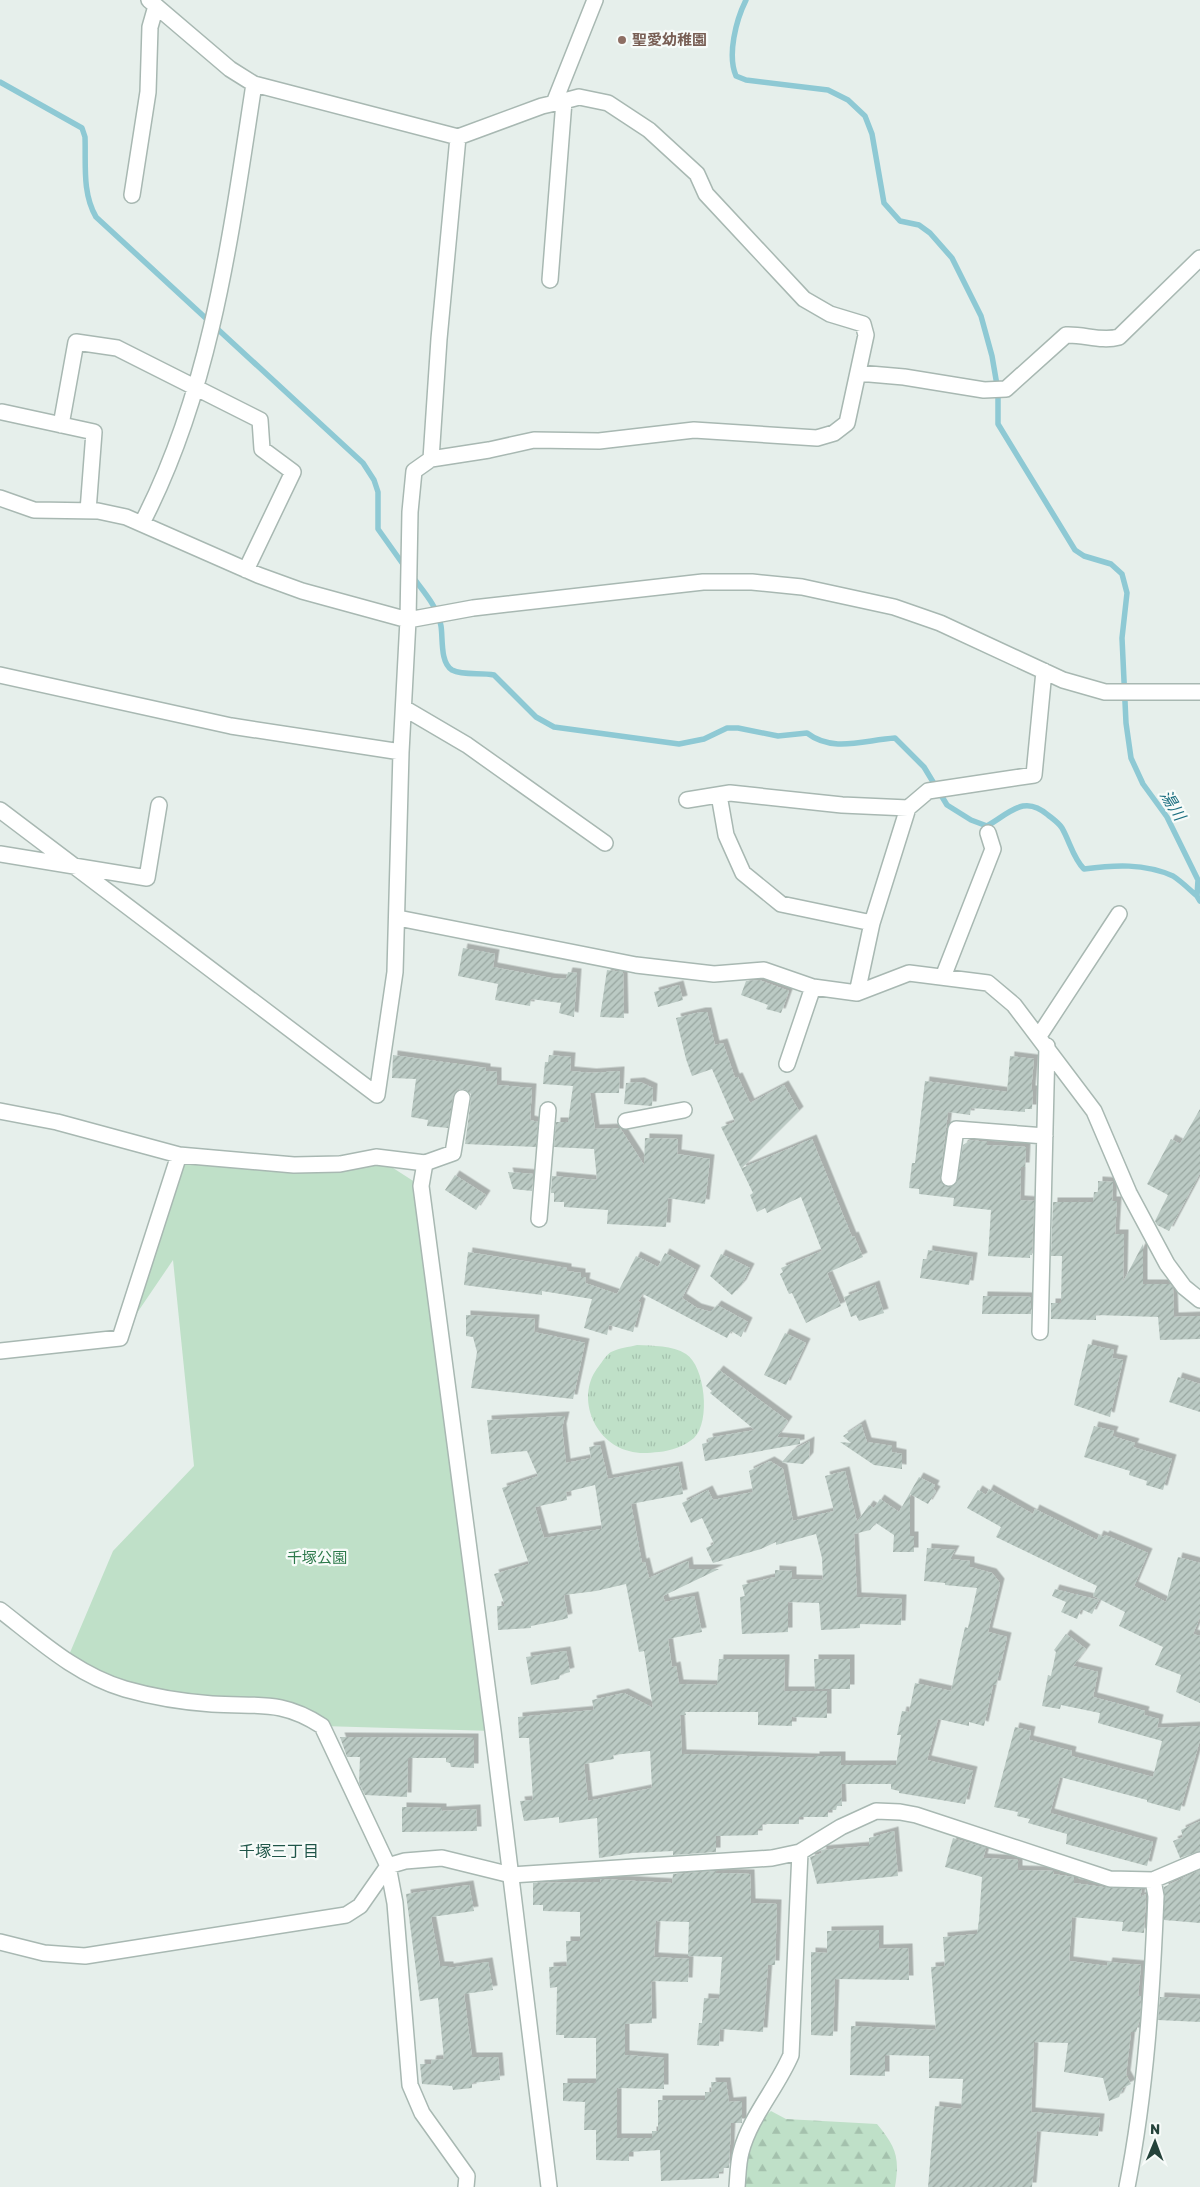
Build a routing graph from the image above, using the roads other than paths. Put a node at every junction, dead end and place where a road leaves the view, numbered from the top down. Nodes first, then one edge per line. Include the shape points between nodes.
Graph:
1 (595, 0) edge
2 (153, 3) edge
3 (254, 84) junction
4 (559, 102) junction
5 (458, 137) junction
6 (132, 195) dead end
7 (1200, 258) edge
8 (550, 280) dead end
9 (858, 373) junction
10 (196, 387) junction
11 (2, 412) dead end
12 (61, 425) junction
13 (432, 458) junction
14 (0, 498) edge
15 (88, 511) junction
16 (142, 523) junction
17 (246, 570) junction
18 (408, 620) junction
19 (1044, 671) junction
20 (0, 675) edge
21 (1200, 692) edge
22 (404, 708) junction
23 (401, 752) junction
24 (719, 795) junction
25 (687, 800) dead end
26 (159, 805) dead end
27 (908, 808) junction
28 (0, 810) edge
29 (988, 834) dead end
30 (605, 843) dead end
31 (0, 854) edge
32 (76, 868) junction
33 (1119, 914) dead end
34 (398, 918) junction
35 (872, 923) junction
36 (943, 977) junction
37 (813, 987) junction
38 (857, 993) junction
39 (1043, 1041) junction
40 (786, 1064) dead end
41 (462, 1098) dead end
42 (548, 1110) dead end
43 (684, 1110) dead end
44 (0, 1111) edge
45 (626, 1121) dead end
46 (1045, 1136) junction
47 (179, 1155) junction
48 (425, 1164) junction
49 (949, 1178) dead end
50 (539, 1219) dead end
51 (1200, 1300) edge
52 (1040, 1332) dead end
53 (0, 1351) edge
54 (0, 1610) edge
55 (800, 1852) junction
56 (1200, 1860) edge
57 (388, 1866) junction
58 (511, 1875) junction
59 (1153, 1880) junction
60 (0, 1942) edge
61 (466, 2187) edge
62 (548, 2187) edge
63 (737, 2187) edge
64 (1127, 2187) edge

1 - 4 street
2 - 3 street via 230,69
2 - 6 street via 148,92
3 - 5 street
3 - 10 street via 216,306
4 - 5 street
4 - 8 street
4 - 9 street via 579,97 608,103 649,130 697,174 706,194 804,299 830,314 863,324 866,335
5 - 13 street via 439,339
7 - 9 street via 1119,337 1108,340 1079,334 1066,335 1006,390 984,390
9 - 13 street via 847,423 834,434 817,438 694,430 599,441 534,440
10 - 12 street via 117,348 76,342
10 - 16 street via 158,493
10 - 17 street via 260,420 262,449 293,472
11 - 12 street
12 - 15 street via 94,432
13 - 18 street via 414,471
14 - 15 street via 34,510
15 - 16 street
16 - 17 street
17 - 18 street via 302,591
18 - 19 street via 474,608 704,582 752,582 802,587 894,607 940,623
18 - 22 street
19 - 21 street via 1105,692
19 - 27 street via 1034,775 928,791
20 - 23 street via 232,726
22 - 23 street
22 - 30 street via 467,745
23 - 34 street
24 - 25 street
24 - 27 street via 730,793 842,805
24 - 35 street via 726,835 743,873 751,880 781,904
26 - 32 street via 147,878
27 - 35 street
28 - 32 street
29 - 36 street via 993,849
31 - 32 street
32 - 34 street via 377,1095 395,972
33 - 39 street
34 - 37 street via 636,964 714,974 764,970
35 - 38 street
36 - 38 street via 909,973
36 - 39 street via 988,983 1014,1005
37 - 38 street
37 - 40 street
39 - 46 street
39 - 51 street via 1094,1111 1129,1193 1167,1264 1184,1287
41 - 48 street via 453,1153
42 - 50 street
43 - 45 street
44 - 47 street via 57,1122
46 - 49 street via 956,1129
46 - 52 street
47 - 48 street via 294,1165 340,1164 376,1157
47 - 53 street via 120,1338
48 - 58 street via 421,1186
54 - 57 street via 66,1662 109,1684 175,1699 212,1704 265,1704 304,1714 322,1726
55 - 58 street via 772,1858
55 - 59 street via 841,1827 876,1811 900,1812 1110,1878
55 - 63 street via 791,2055 784,2073 748,2132 740,2153
56 - 59 street
57 - 58 street via 405,1860 442,1858
57 - 60 street via 360,1906 346,1915 85,1956 44,1953
57 - 61 street via 395,1903 410,2086 422,2113 467,2176
58 - 62 street
59 - 64 street via 1156,1896 1151,2000

